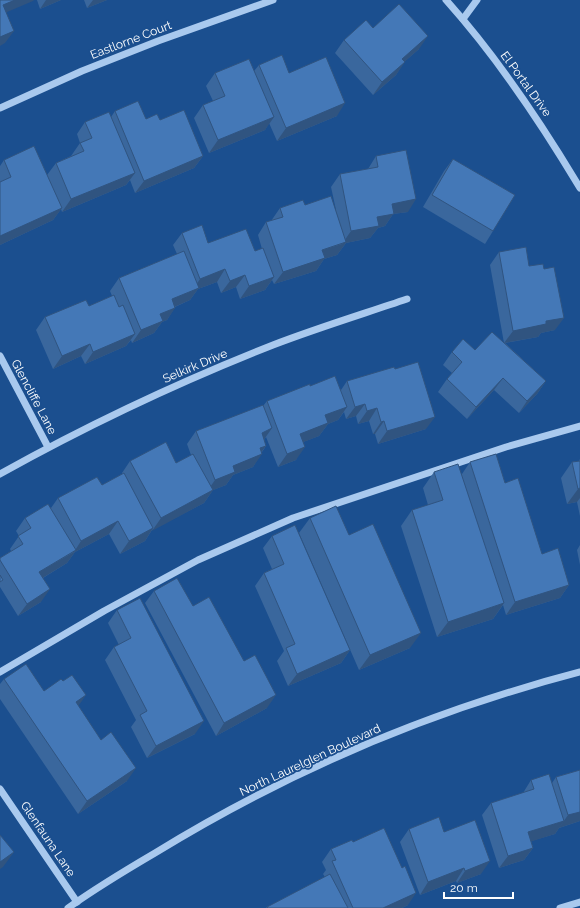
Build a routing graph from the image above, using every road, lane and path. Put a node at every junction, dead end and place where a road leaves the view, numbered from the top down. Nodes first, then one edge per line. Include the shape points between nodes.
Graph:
1 (273, 0) edge
2 (446, 0) edge
3 (477, 0) edge
4 (463, 19) junction
5 (0, 108) edge
6 (580, 188) edge
7 (407, 299) dead end
8 (0, 356) edge
9 (580, 426) edge
10 (48, 447) junction
11 (0, 474) edge
12 (0, 672) edge
13 (580, 672) edge
14 (0, 789) edge
15 (77, 902) junction
16 (580, 902) edge
17 (68, 908) edge
18 (560, 908) edge

1 - 5 street, Eastlorne Court via 151,43
2 - 4 street, El Portal Drive
3 - 4 street
4 - 6 street, El Portal Drive via 547,132
7 - 10 street, Selkirk Drive via 274,345 176,386
8 - 10 street, Glencliffe Lane
9 - 12 street via 506,447 293,518 198,560
10 - 11 street, Selkirk Drive
13 - 15 street, North Laurelglen Boulevard via 455,709 350,751 273,787 198,827
14 - 15 street, Glenfauna Lane
15 - 17 street, North Laurelglen Boulevard
16 - 18 street

